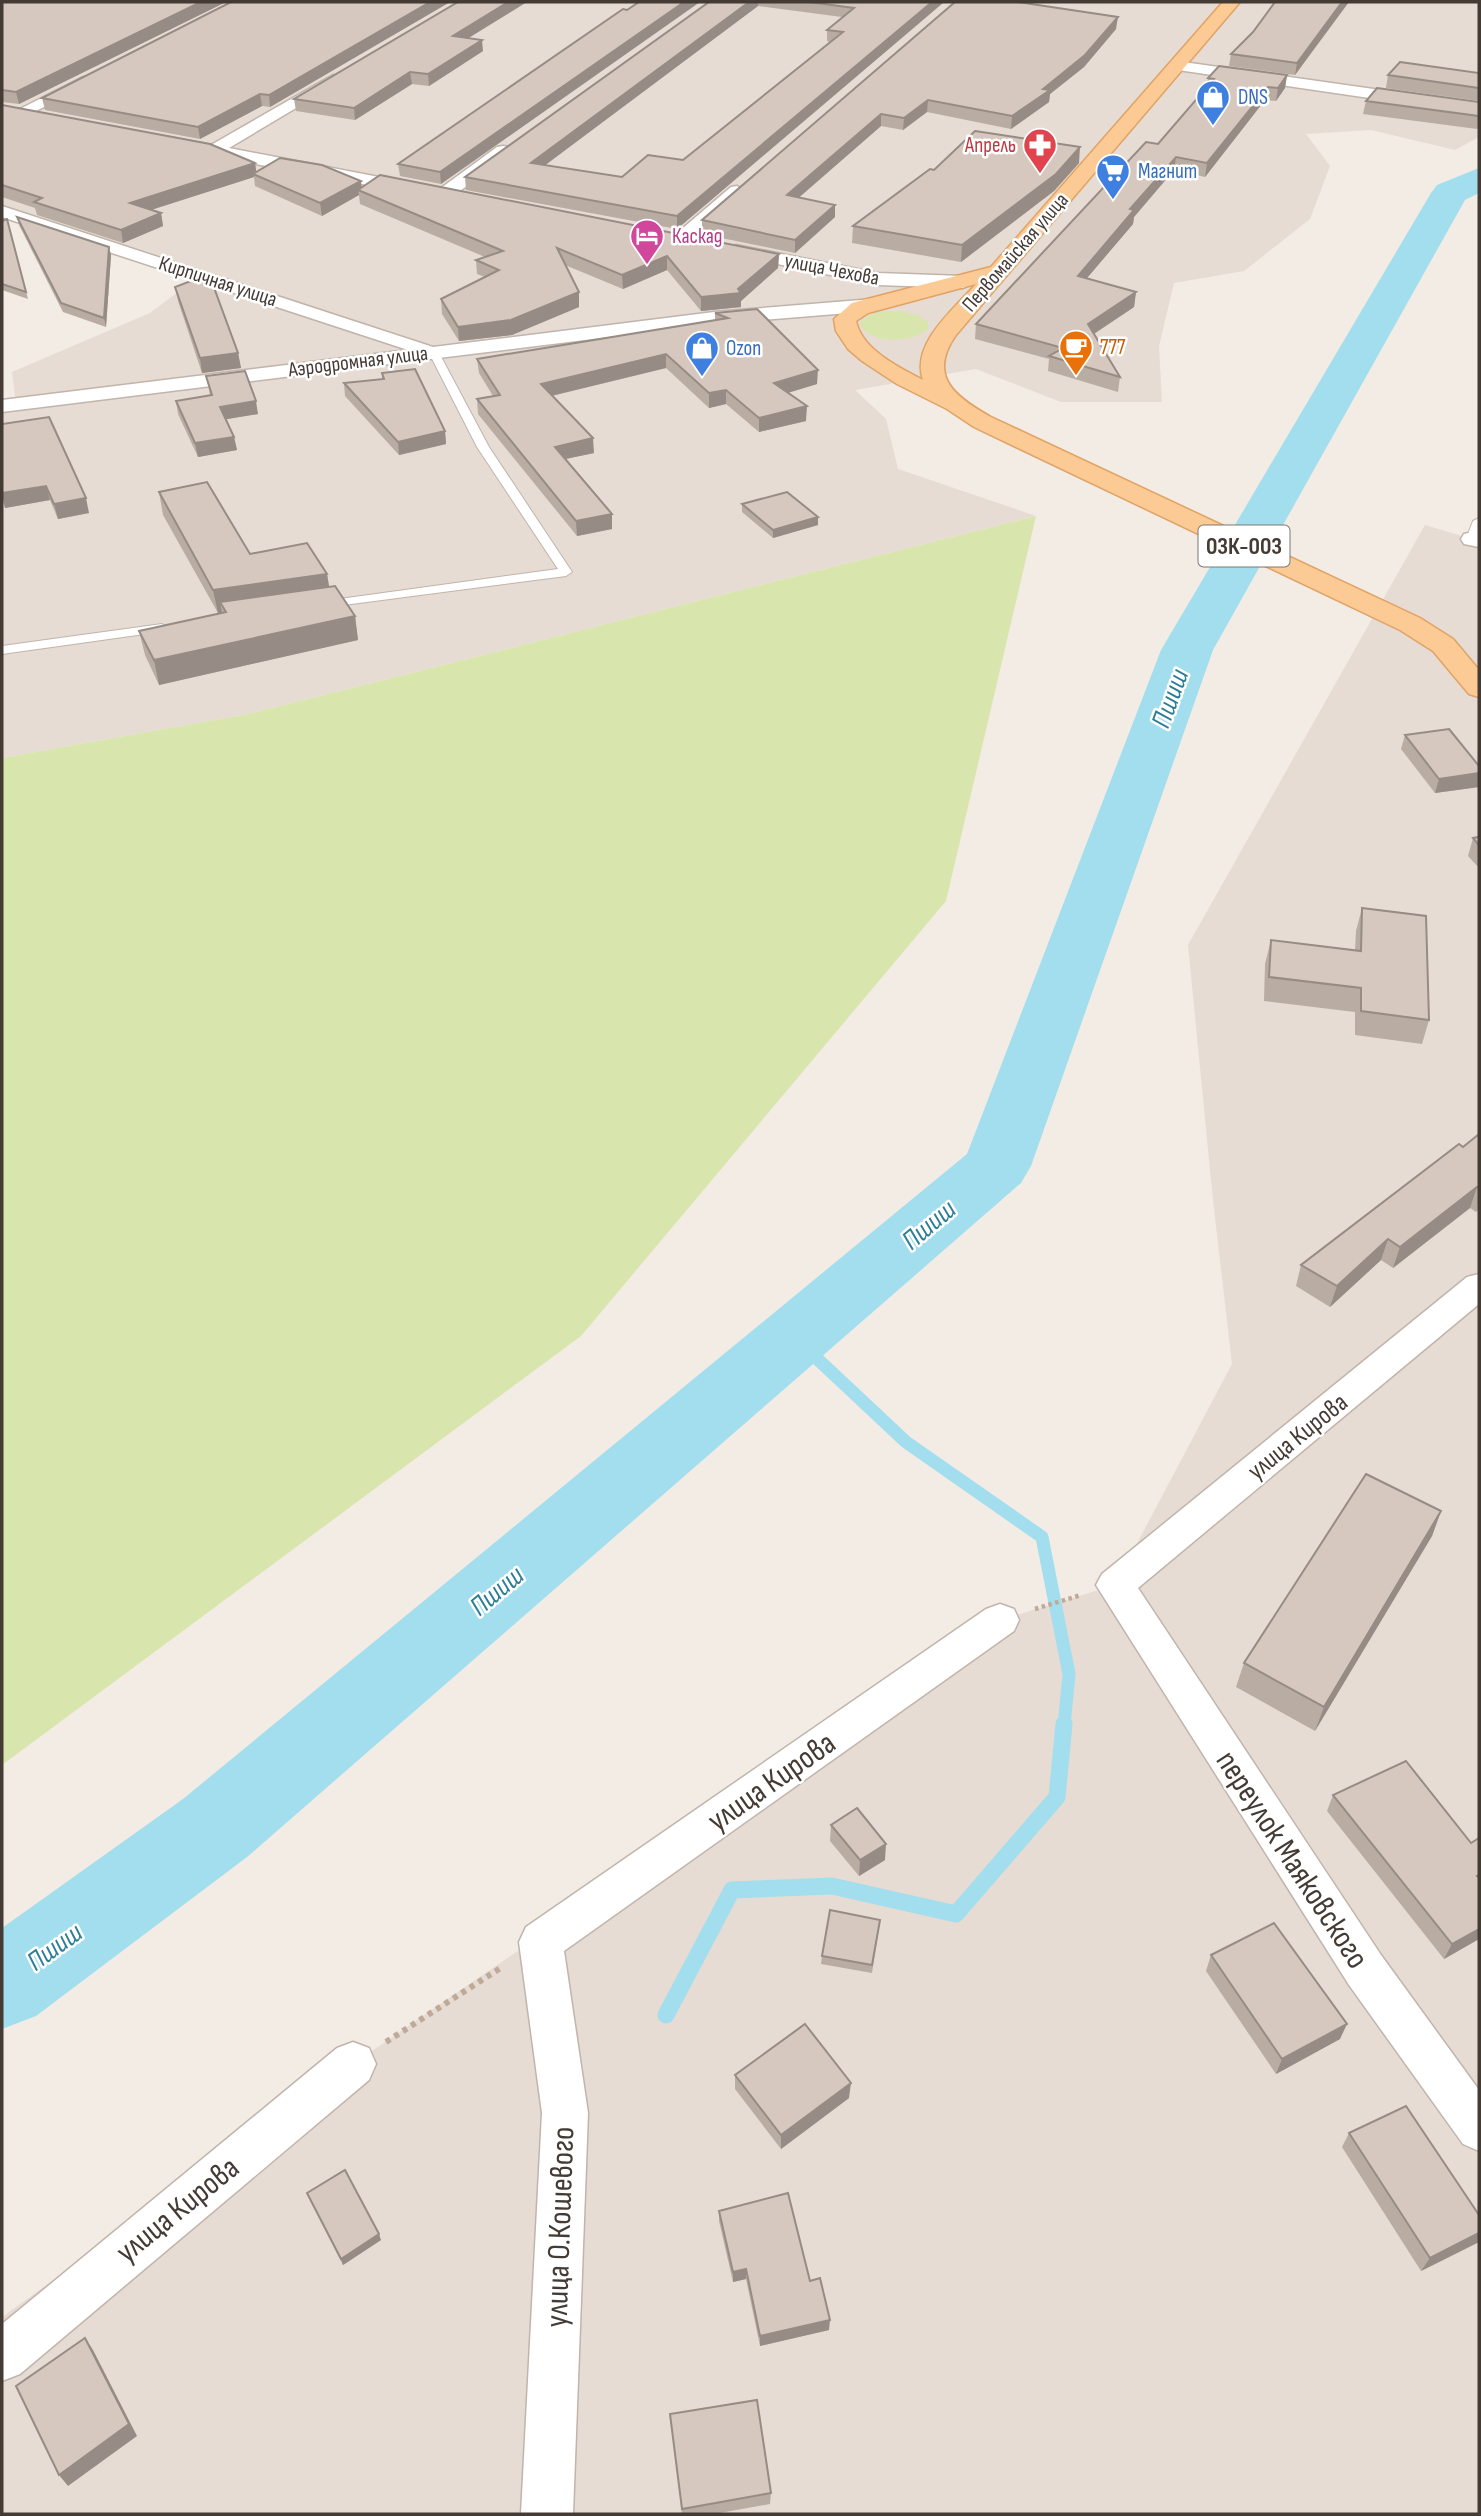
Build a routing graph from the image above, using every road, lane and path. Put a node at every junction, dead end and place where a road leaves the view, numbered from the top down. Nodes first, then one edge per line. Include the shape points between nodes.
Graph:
1 (1233, 2) edge
2 (1176, 66) junction
3 (345, 73) edge
4 (95, 76) edge
5 (2, 109) edge
6 (1479, 109) edge
7 (22, 112) junction
8 (49, 118) edge
9 (522, 138) edge
10 (172, 142) edge
11 (213, 150) junction
12 (745, 184) edge
13 (443, 195) junction
14 (469, 200) edge
15 (2, 211) edge
16 (1002, 270) junction
17 (963, 282) junction
18 (873, 305) junction
19 (714, 318) junction
20 (848, 331) junction
21 (946, 332) junction
22 (433, 351) junction
23 (2, 406) edge
24 (955, 406) junction
25 (318, 606) edge
26 (181, 625) edge
27 (2, 650) edge
28 (1479, 688) edge
29 (1479, 1286) edge
30 (1115, 1585) junction
31 (1000, 1620) joint
32 (541, 1942) junction
33 (353, 2064) joint
34 (1479, 2128) edge
35 (2, 2356) edge
36 (547, 2514) edge

1 - 2 main road, Первомайская улица / 03К-003
2 - 6 street
2 - 16 main road, Первомайская улица / 03К-003
3 - 11 street
4 - 7 street
5 - 7 street
7 - 8 street
9 - 13 street
10 - 11 street
11 - 13 street
12 - 17 street, улица Чехова via 675,237 878,279
13 - 14 street
15 - 22 street, Кирпичная улица
16 - 17 main road
16 - 21 main road, Первомайская улица / 03К-003
17 - 18 main road
18 - 19 street, Аэродромная улица
18 - 20 main road via 845,319
18 - 21 main road via 904,304 933,310 948,323
19 - 20 street, Аэродромная улица
19 - 22 street, Аэродромная улица
20 - 21 main road via 869,343 903,346 934,341
20 - 24 main road, 03К-003 via 873,359
21 - 24 main road, Первомайская улица / 03К-003 via 931,356 930,371
22 - 23 street, Аэродромная улица
22 - 25 lane via 483,447 566,572
24 - 28 main road, Первомайская улица / 03К-003 via 1078,469 1410,624 1443,645
26 - 27 lane
29 - 30 street, улица Кирова
30 - 31 path
30 - 34 street, переулок Маяковского via 1366,1970
31 - 32 street, улица Кирова
32 - 33 path
32 - 36 street, улица О.Кошевого via 565,2113
33 - 35 street, улица Кирова

